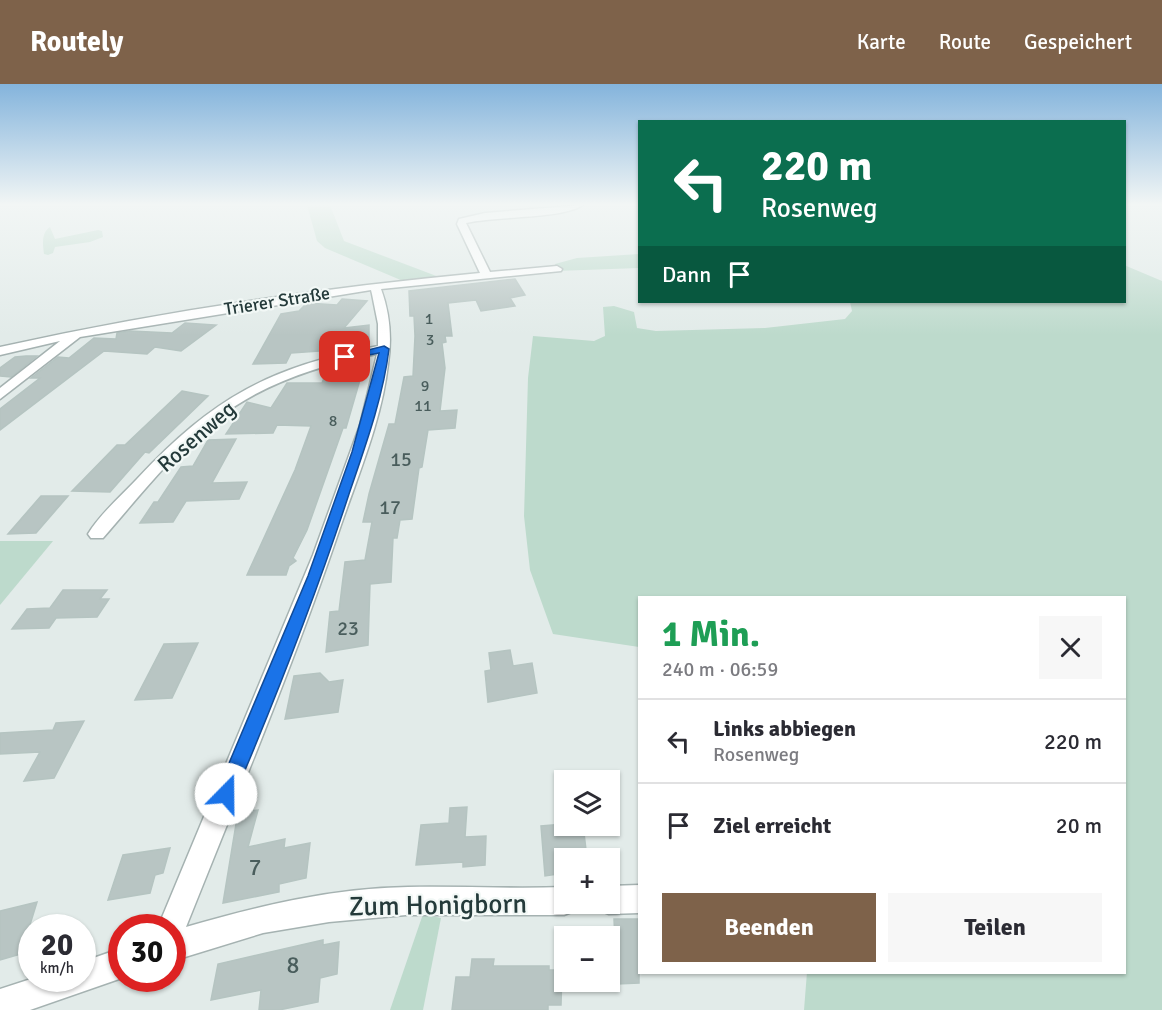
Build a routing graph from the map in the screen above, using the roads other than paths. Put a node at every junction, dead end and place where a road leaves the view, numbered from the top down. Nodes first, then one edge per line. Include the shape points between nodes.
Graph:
1 (473, 248) edge
2 (557, 269) dead end
3 (486, 274) junction
4 (375, 286) junction
5 (76, 333) junction
6 (384, 349) junction
7 (0, 351) edge
8 (0, 395) edge
9 (97, 534) dead end
10 (638, 899) edge
11 (620, 900) edge
12 (554, 902) edge
13 (176, 914) edge
14 (186, 942) edge
15 (37, 992) edge
16 (0, 1005) edge

1 - 3 street
2 - 3 street, Trierer Straße
3 - 4 street, Trierer Straße
4 - 5 street, Trierer Straße
4 - 6 street via 385,326
5 - 7 street, Trierer Straße
5 - 8 street
6 - 9 street, Rosenweg via 295,372 236,399 193,432
6 - 13 street via 357,452 315,576
10 - 11 street
12 - 14 street, Zum Honigborn via 406,901 329,908 263,919
15 - 16 street

